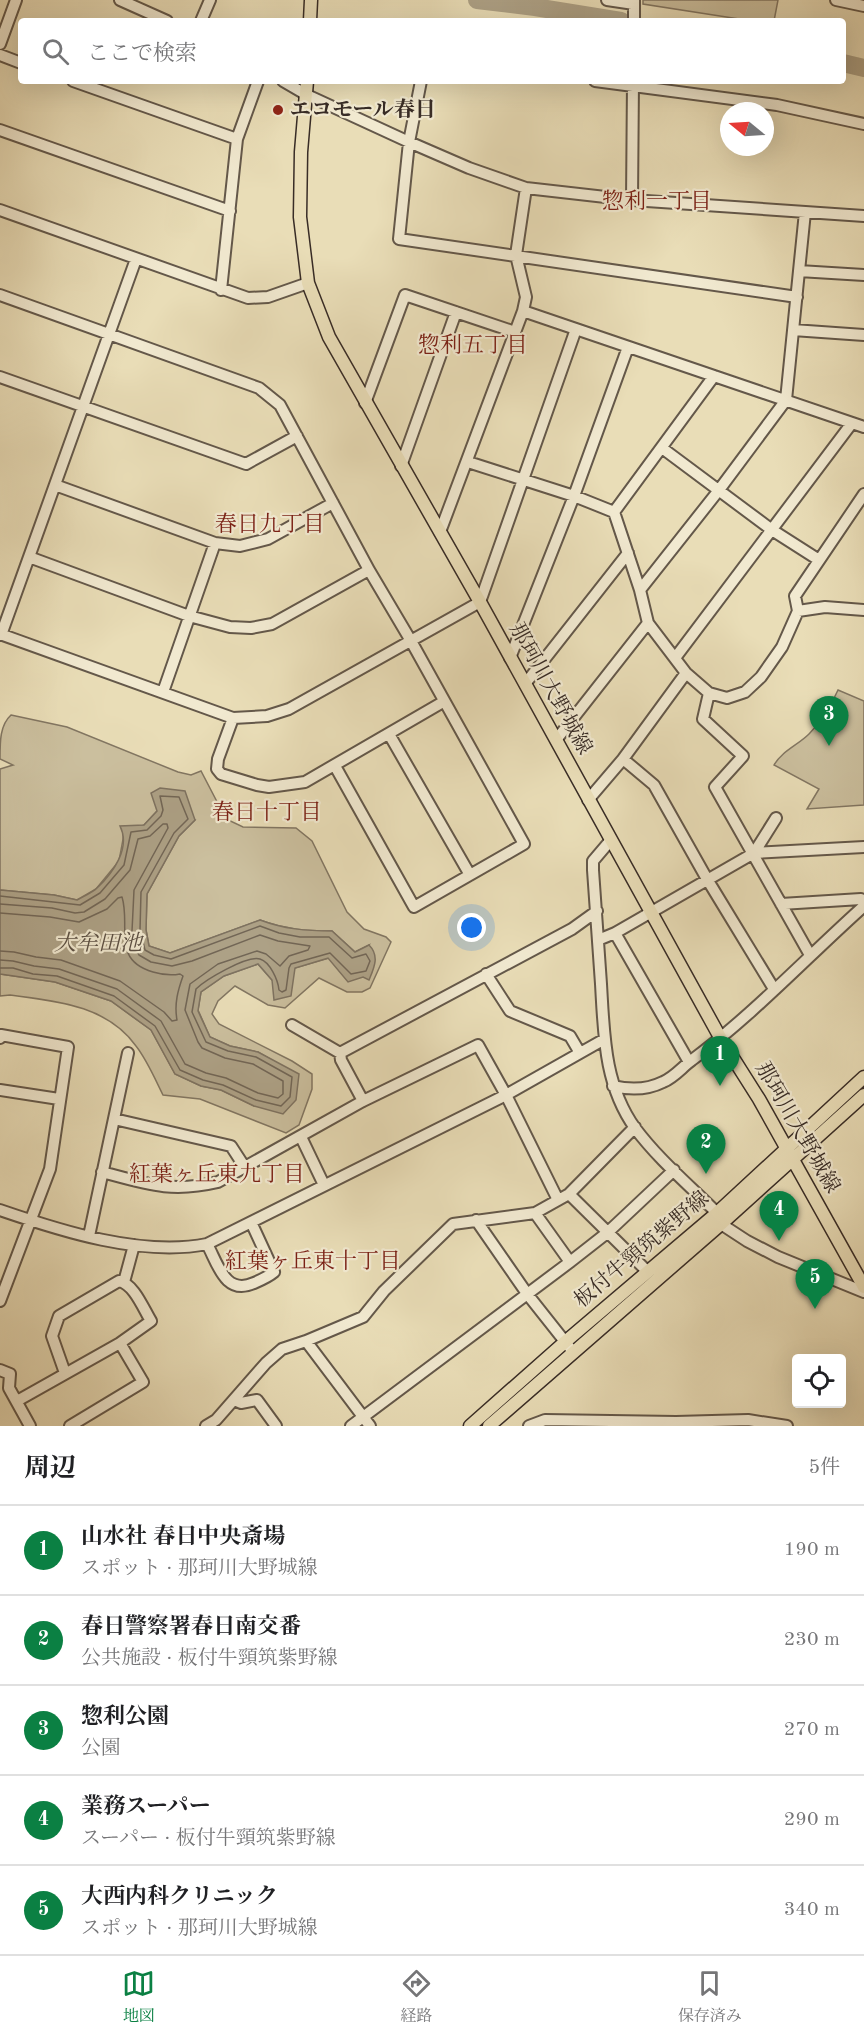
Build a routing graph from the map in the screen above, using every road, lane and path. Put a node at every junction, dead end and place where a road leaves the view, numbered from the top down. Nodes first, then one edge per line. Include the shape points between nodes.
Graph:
1 (16, 0) edge
2 (120, 0) edge
3 (210, 0) edge
4 (311, 0) edge
5 (607, 0) edge
6 (836, 0) edge
7 (634, 2) edge
8 (864, 6) edge
9 (160, 18) edge
10 (202, 18) edge
11 (310, 18) edge
12 (634, 18) edge
13 (0, 44) edge
14 (0, 55) edge
15 (18, 62) edge
16 (81, 84) edge
17 (257, 84) edge
18 (288, 84) edge
19 (307, 84) edge
20 (420, 84) edge
21 (633, 84) edge
22 (307, 95) junction
23 (864, 124) edge
24 (0, 130) edge
25 (237, 139) junction
26 (409, 142) junction
27 (526, 188) junction
28 (632, 200) junction
29 (0, 210) edge
30 (230, 211) junction
31 (805, 212) junction
32 (864, 216) edge
33 (516, 255) junction
34 (136, 259) junction
35 (799, 271) junction
36 (864, 275) edge
37 (308, 283) junction
38 (221, 290) junction
39 (0, 295) edge
40 (797, 297) junction
41 (523, 311) junction
42 (456, 312) junction
43 (576, 328) junction
44 (793, 330) junction
45 (515, 332) junction
46 (109, 333) junction
47 (864, 335) edge
48 (628, 346) junction
49 (0, 376) edge
50 (714, 376) junction
51 (786, 400) junction
52 (365, 403) junction
53 (83, 407) junction
54 (852, 423) junction
55 (864, 428) edge
56 (297, 436) junction
57 (662, 448) junction
58 (468, 462) junction
59 (401, 466) junction
60 (524, 481) junction
61 (55, 485) junction
62 (719, 490) junction
63 (864, 494) edge
64 (574, 496) junction
65 (333, 503) junction
66 (614, 512) junction
67 (772, 530) junction
68 (440, 532) junction
69 (215, 543) junction
70 (628, 553) junction
71 (29, 557) junction
72 (819, 560) junction
73 (369, 570) junction
74 (640, 590) junction
75 (480, 602) junction
76 (864, 610) edge
77 (798, 611) junction
78 (189, 616) junction
79 (648, 623) junction
80 (1, 634) edge
81 (411, 641) junction
82 (510, 658) junction
83 (675, 658) junction
84 (686, 673) junction
85 (525, 684) junction
86 (163, 692) junction
87 (709, 693) junction
88 (443, 702) junction
89 (233, 718) junction
90 (388, 734) junction
91 (556, 740) junction
92 (623, 759) junction
93 (335, 766) junction
94 (588, 800) junction
95 (776, 818) dead end
96 (610, 841) junction
97 (864, 847) edge
98 (754, 853) junction
99 (470, 875) junction
100 (707, 879) junction
101 (781, 904) junction
102 (864, 904) edge
103 (652, 910) junction
104 (597, 911) junction
105 (615, 933) junction
106 (598, 940) junction
107 (810, 955) junction
108 (486, 974) junction
109 (774, 989) junction
110 (292, 1025) dead end
111 (0, 1038) edge
112 (721, 1039) junction
113 (603, 1040) junction
114 (128, 1053) dead end
115 (340, 1053) junction
116 (580, 1053) junction
117 (689, 1062) junction
118 (864, 1077) edge
119 (614, 1086) junction
120 (0, 1090) edge
121 (506, 1095) junction
122 (864, 1095) edge
123 (59, 1100) junction
124 (363, 1101) junction
125 (114, 1119) junction
126 (635, 1128) junction
127 (301, 1137) junction
128 (787, 1149) junction
129 (794, 1160) junction
130 (244, 1166) junction
131 (674, 1170) junction
132 (102, 1172) junction
133 (324, 1185) junction
134 (569, 1194) junction
135 (558, 1200) junction
136 (0, 1210) edge
137 (535, 1213) junction
138 (719, 1219) junction
139 (30, 1220) junction
140 (476, 1220) junction
141 (251, 1222) junction
142 (607, 1233) junction
143 (89, 1236) junction
144 (207, 1244) junction
145 (134, 1245) junction
146 (570, 1262) junction
147 (648, 1272) junction
148 (124, 1282) junction
149 (864, 1287) edge
150 (864, 1292) edge
151 (528, 1295) junction
152 (0, 1301) edge
153 (306, 1341) junction
154 (565, 1342) junction
155 (120, 1343) junction
156 (573, 1353) junction
157 (0, 1370) edge
158 (65, 1372) junction
159 (4, 1390) edge
160 (234, 1400) junction
161 (17, 1401) junction
162 (367, 1421) edge
163 (218, 1423) edge
164 (545, 1423) edge
165 (621, 1423) edge
166 (676, 1424) edge
167 (30, 1426) edge
168 (70, 1426) edge
169 (206, 1426) edge
170 (276, 1426) edge
171 (351, 1426) edge
172 (470, 1426) edge
173 (489, 1426) edge
174 (529, 1426) edge
175 (787, 1426) edge

1 - 13 street
2 - 9 street
3 - 10 street
4 - 11 main road
5 - 7 street
6 - 8 street
7 - 12 street
14 - 15 street
16 - 25 street
17 - 25 street
18 - 22 street
19 - 22 main road, 那珂川大野城線
20 - 26 street
21 - 23 street via 777,105
21 - 28 street
22 - 26 street
22 - 37 main road, 那珂川大野城線 via 300,217
24 - 30 street
25 - 30 street
26 - 27 street
26 - 33 street via 399,239
27 - 28 street
27 - 33 street
28 - 31 street
29 - 34 street
30 - 38 street
31 - 32 street
31 - 35 street
33 - 40 street
33 - 41 street via 526,297
34 - 38 street
34 - 46 street
35 - 36 street
35 - 40 street
37 - 38 street via 268,297 248,298
37 - 52 main road, 那珂川大野城線 via 329,337
39 - 46 street
40 - 44 street
41 - 43 street
41 - 45 street
42 - 45 street
42 - 52 street via 405,295
42 - 59 street
43 - 48 street
43 - 60 street
44 - 47 street
44 - 51 street
45 - 58 street
46 - 53 street
46 - 56 street via 259,388 280,405
48 - 50 street
48 - 64 street
49 - 53 street
50 - 51 street
50 - 57 street
51 - 54 street
51 - 62 street
52 - 59 main road, 那珂川大野城線
53 - 56 street via 246,464
53 - 61 street
54 - 55 street
54 - 67 street
56 - 65 street
57 - 62 street
57 - 66 street
58 - 60 street
58 - 68 street
59 - 68 main road, 那珂川大野城線
60 - 64 street
60 - 75 street
61 - 69 street
61 - 71 street
62 - 67 street
62 - 74 street
63 - 72 street
64 - 66 street
64 - 82 street
65 - 69 street via 268,539 240,546
65 - 73 street
66 - 70 street
67 - 72 street
67 - 83 street
68 - 75 main road, 那珂川大野城線
69 - 78 street
70 - 74 street
70 - 85 street
71 - 78 street
71 - 80 street
72 - 77 street via 795,596
73 - 78 street via 272,624 230,627
73 - 81 street
74 - 79 street
75 - 81 street
75 - 82 main road, 那珂川大野城線
76 - 77 street via 825,607
77 - 87 street via 782,647 745,692 727,698
78 - 86 street
79 - 83 street
79 - 91 street
80 - 86 street
81 - 88 street
81 - 89 street via 289,709 267,716
82 - 85 main road, 那珂川大野城線
83 - 84 street
84 - 87 street
84 - 92 street
85 - 91 main road, 那珂川大野城線
86 - 89 street
87 - 98 street via 703,719 743,756 715,787
88 - 90 street
88 - 99 street via 524,844
89 - 93 street via 218,759 221,774 269,787 305,782
90 - 93 street
90 - 99 street
91 - 94 main road, 那珂川大野城線
92 - 94 street
92 - 100 street via 654,785
93 - 99 street via 414,907
94 - 96 main road, 那珂川大野城線
95 - 98 street
96 - 103 main road, 那珂川大野城線
96 - 104 street via 593,861
97 - 98 street
98 - 100 street
98 - 101 street
100 - 103 street
100 - 109 street
101 - 102 street via 861,899
101 - 107 street
102 - 107 street
103 - 105 street
103 - 112 main road, 那珂川大野城線
104 - 106 street
104 - 108 street via 572,929
105 - 106 street
105 - 117 street
106 - 113 street
107 - 109 street
108 - 115 street
108 - 116 street via 510,1011 570,1036
109 - 112 street
110 - 115 street
111 - 123 street via 1,1035 68,1047
112 - 117 street
112 - 128 main road, 那珂川大野城線
113 - 116 street
113 - 119 street
114 - 125 street
115 - 124 street
116 - 121 street
117 - 119 street via 663,1083 630,1090
118 - 128 main road, 板付牛頸筑紫野線
119 - 126 street
120 - 123 street
121 - 124 street via 478,1045
121 - 133 street
121 - 135 street
122 - 129 main road, 板付牛頸筑紫野線
123 - 139 street via 50,1169
124 - 127 street
125 - 130 street via 231,1146
125 - 132 street
126 - 131 street
126 - 134 street
127 - 130 street
127 - 133 street
128 - 129 main road, 那珂川大野城線
128 - 138 main road, 板付牛頸筑紫野線
129 - 138 main road, 板付牛頸筑紫野線
129 - 149 main road, 那珂川大野城線
130 - 132 street via 218,1182 193,1188 154,1186
131 - 138 street
131 - 142 street
132 - 143 street
133 - 141 street
134 - 135 street
134 - 142 street
135 - 137 street
136 - 139 street
137 - 140 street
137 - 146 street
138 - 147 main road, 板付牛頸筑紫野線
138 - 150 street via 747,1241 778,1257
138 - 156 main road, 板付牛頸筑紫野線
139 - 143 street
139 - 152 street
140 - 151 street
140 - 153 street via 453,1224 363,1317
141 - 144 street
141 - 144 street via 274,1272 269,1276 245,1287 233,1286 225,1279
142 - 146 street
142 - 147 street
143 - 145 street
144 - 145 street via 186,1248
145 - 148 street
146 - 151 street
147 - 154 main road, 板付牛頸筑紫野線
148 - 155 street via 151,1321
148 - 158 street via 119,1281 59,1316 52,1336
151 - 154 street
151 - 162 street
153 - 160 street via 282,1349
153 - 162 street
154 - 156 street
154 - 172 main road, 板付牛頸筑紫野線
155 - 158 street
155 - 168 street via 143,1382
156 - 173 main road, 板付牛頸筑紫野線
157 - 159 street via 10,1374
158 - 161 street
159 - 161 street
160 - 163 street
160 - 170 street via 257,1400
161 - 167 street
162 - 171 street
163 - 169 street
164 - 165 street
164 - 174 street
165 - 166 street
166 - 175 street via 748,1420

